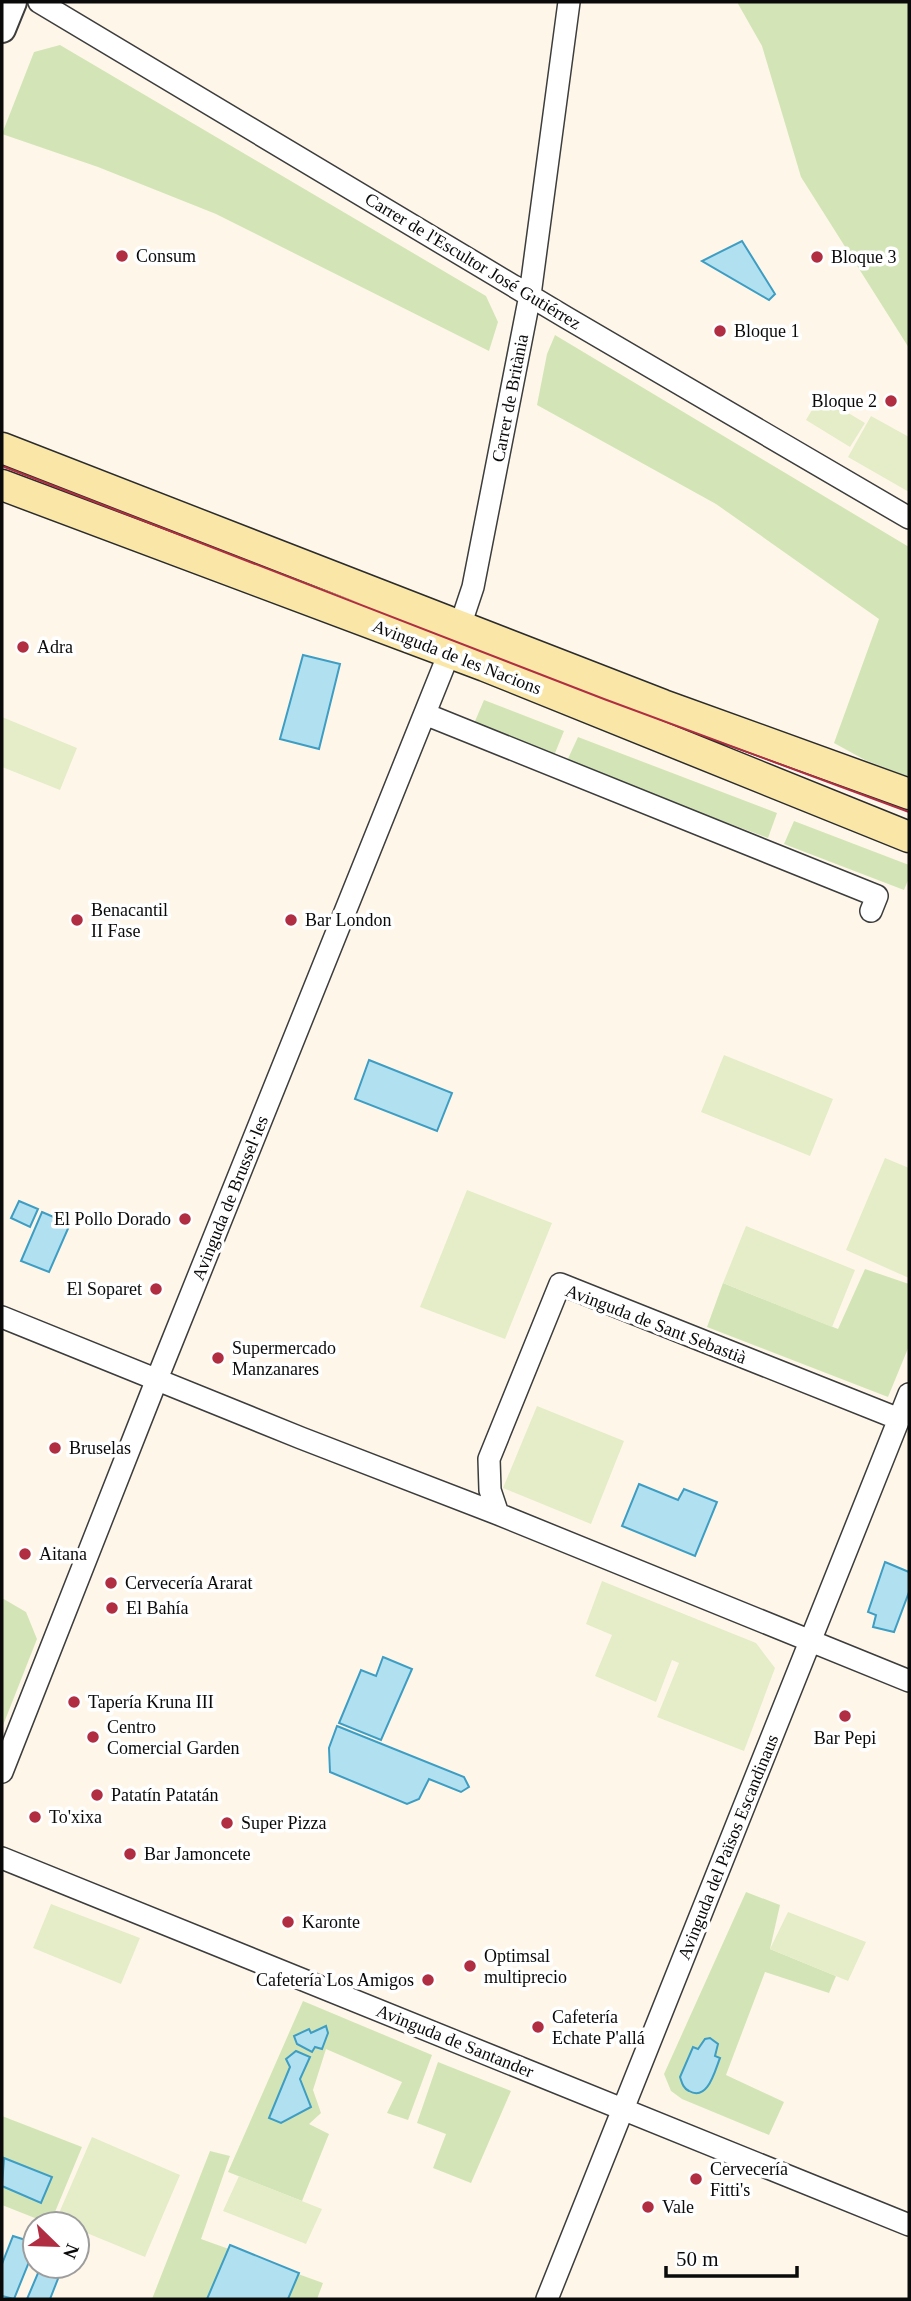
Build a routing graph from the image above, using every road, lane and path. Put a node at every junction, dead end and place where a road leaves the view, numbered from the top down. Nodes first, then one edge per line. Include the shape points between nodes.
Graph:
1 (13, 2) edge
2 (39, 2) edge
3 (569, 2) edge
4 (2, 29) edge
5 (530, 295) junction
6 (2, 448) edge
7 (2, 485) edge
8 (909, 518) edge
9 (455, 639) junction
10 (425, 714) junction
11 (909, 794) edge
12 (909, 837) edge
13 (871, 911) dead end
14 (2, 1317) edge
15 (156, 1379) junction
16 (909, 1394) edge
17 (899, 1419) junction
18 (498, 1514) junction
19 (810, 1641) junction
20 (909, 1681) edge
21 (2, 1772) edge
22 (2, 1858) edge
23 (622, 2109) junction
24 (909, 2225) edge
25 (547, 2299) edge

1 - 4 street
2 - 5 street, Carrer de l'Escultor José Gutiérrez
3 - 5 street, Carrer de Britània
5 - 8 street, Carrer de l'Escultor José Gutiérrez
5 - 9 street, Carrer de Britània via 473,587
6 - 9 main road, Avinguda de les Nacions
7 - 9 main road, Avinguda de les Nacions
9 - 10 street, Avinguda de Brussel·les
9 - 11 main road, Avinguda de les Nacions via 663,705
9 - 12 main road, Avinguda de les Nacions via 744,769
10 - 13 street via 877,896
10 - 15 street, Avinguda de Brussel·les
14 - 15 street
15 - 18 street
15 - 21 street, Avinguda de Brussel·les
16 - 17 street, Avinguda del Països Escandinaus
17 - 18 street, Avinguda de Sant Sebastià via 560,1284 489,1459
17 - 19 street, Avinguda del Països Escandinaus
18 - 19 street
19 - 20 street
19 - 23 street, Avinguda del Països Escandinaus
22 - 23 street, Avinguda de Santander
23 - 24 street, Avinguda de Santander
23 - 25 street, Avinguda del Països Escandinaus

